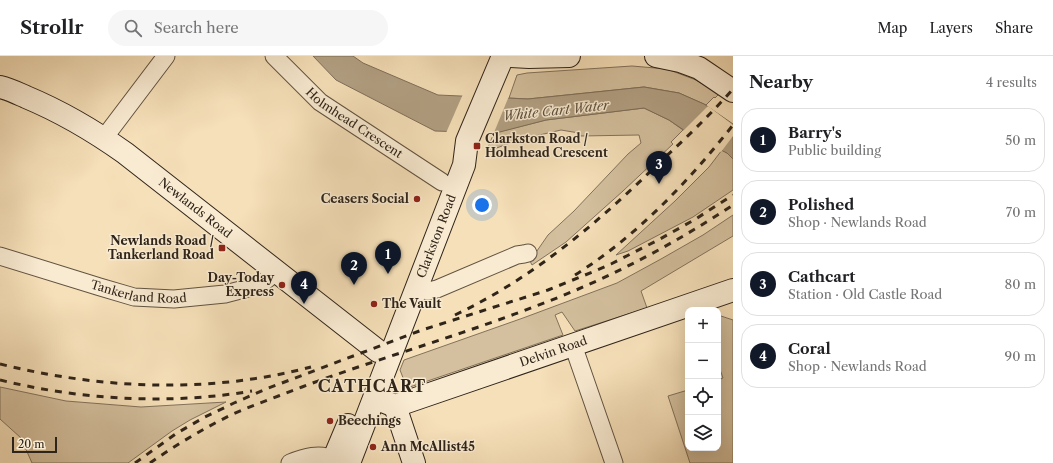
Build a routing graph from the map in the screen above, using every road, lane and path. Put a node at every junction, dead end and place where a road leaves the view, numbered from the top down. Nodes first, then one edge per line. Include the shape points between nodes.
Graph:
1 (166, 56) edge
2 (274, 56) edge
3 (503, 56) edge
4 (511, 56) edge
5 (569, 56) edge
6 (656, 56) edge
7 (702, 62) edge
8 (0, 87) edge
9 (733, 92) edge
10 (104, 138) junction
11 (452, 170) junction
12 (528, 253) dead end
13 (0, 256) edge
14 (276, 272) junction
15 (417, 288) junction
16 (733, 290) edge
17 (573, 345) junction
18 (378, 351) junction
19 (375, 398) junction
20 (395, 406) junction
21 (339, 462) edge
22 (290, 463) edge
23 (414, 463) edge
24 (614, 463) edge

1 - 10 street
2 - 11 street, Holmhead Crescent via 320,102
3 - 11 main road
4 - 5 main road
6 - 7 main road
7 - 9 main road
8 - 10 main road, Newlands Road via 39,102
10 - 14 main road, Newlands Road
11 - 15 main road, Clarkston Road
11 - 18 main road, Clarkston Road
12 - 15 street via 517,255 438,289 428,291
13 - 14 street, Tankerland Road via 134,297 174,299 225,294 260,286
14 - 18 main road, Newlands Road
15 - 19 main road, Clarkston Road
16 - 17 main road, Delvin Road
17 - 20 main road, Delvin Road
17 - 24 street
18 - 19 main road, Clarkston Road
18 - 21 main road, Clarkston Road
19 - 20 main road
19 - 21 main road, Clarkston Road
20 - 23 main road
21 - 22 street via 327,456 317,456

